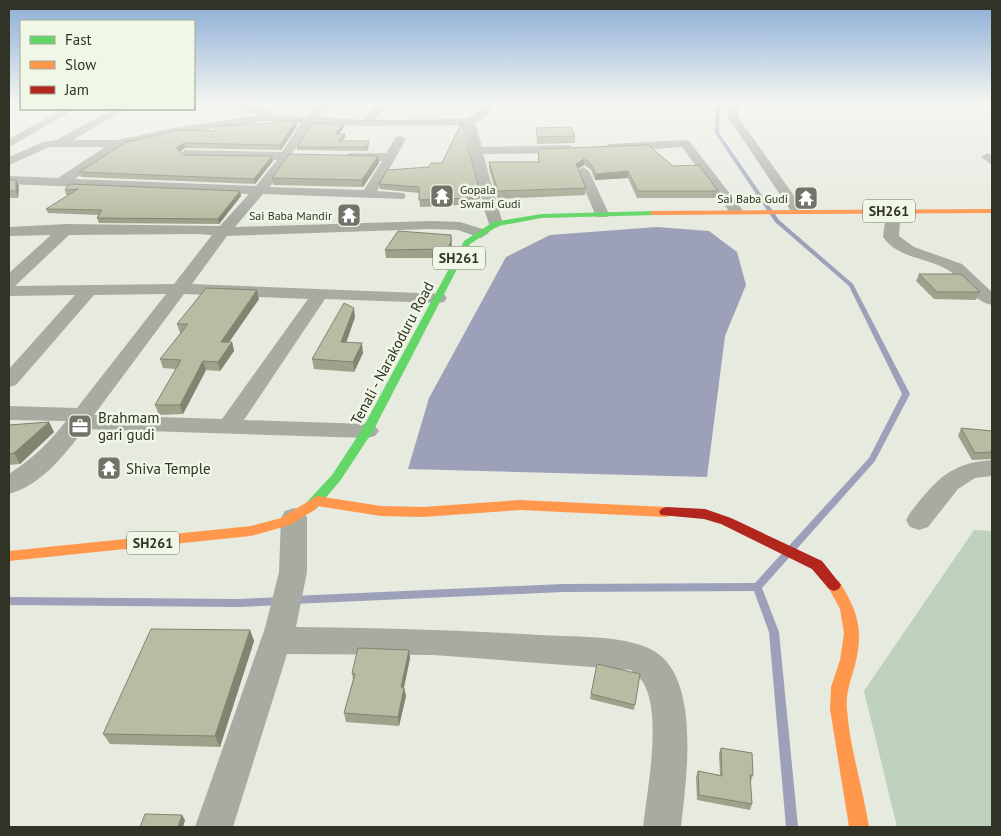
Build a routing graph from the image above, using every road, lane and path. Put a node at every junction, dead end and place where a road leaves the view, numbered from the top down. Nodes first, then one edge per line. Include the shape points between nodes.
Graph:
1 (64, 141) edge
2 (127, 141) edge
3 (295, 141) edge
4 (399, 141) edge
5 (475, 141) edge
6 (748, 141) edge
7 (60, 143) junction
8 (118, 143) junction
9 (478, 151) junction
10 (185, 154) edge
11 (286, 156) junction
12 (305, 156) edge
13 (333, 157) edge
14 (390, 157) junction
15 (11, 158) edge
16 (583, 171) edge
17 (9, 180) edge
18 (60, 182) junction
19 (260, 190) junction
20 (369, 194) junction
21 (399, 196) edge
22 (882, 210) junction
23 (736, 211) junction
24 (791, 211) junction
25 (992, 211) edge
26 (602, 214) junction
27 (496, 224) junction
28 (68, 229) junction
29 (224, 230) junction
30 (9, 232) edge
31 (481, 233) junction
32 (9, 282) edge
33 (178, 289) junction
34 (89, 290) junction
35 (9, 291) edge
36 (320, 294) junction
37 (989, 295) edge
38 (438, 298) junction
39 (9, 381) edge
40 (9, 413) edge
41 (80, 419) junction
42 (228, 426) junction
43 (368, 431) junction
44 (992, 468) edge
45 (9, 485) edge
46 (317, 501) junction
47 (294, 518) junction
48 (919, 520) dead end
49 (9, 556) edge
50 (277, 634) junction
51 (214, 827) edge
52 (662, 827) edge
53 (859, 827) edge

1 - 7 street
2 - 8 street
3 - 11 street
4 - 14 street
5 - 9 street
6 - 24 street
7 - 8 street
7 - 15 street via 47,144
8 - 18 street
9 - 23 street via 686,143
9 - 27 street via 486,197
10 - 11 street
11 - 12 street
11 - 19 street
13 - 14 street
14 - 20 street
16 - 26 street
17 - 18 street
18 - 19 street
19 - 20 street
19 - 29 street
20 - 21 street
22 - 24 main road, Tenali - Narakoduru Road / SH261
22 - 25 main road, Tenali - Narakoduru Road / SH261
22 - 37 street via 893,221 891,237 897,242 908,250 956,268
23 - 24 main road, Tenali - Narakoduru Road / SH261
23 - 26 main road, Tenali - Narakoduru Road / SH261
26 - 27 main road, Tenali - Narakoduru Road / SH261 via 541,216
27 - 31 main road, Tenali - Narakoduru Road / SH261
28 - 29 street
28 - 30 street
28 - 32 street
29 - 31 street via 431,225 460,226
29 - 33 street
31 - 38 main road, Tenali - Narakoduru Road / SH261 via 467,243
33 - 34 street
33 - 36 street
33 - 41 street
34 - 35 street
34 - 39 street
36 - 38 street
36 - 42 street
38 - 43 main road, Tenali - Narakoduru Road / SH261
40 - 41 street
41 - 42 street
41 - 45 street via 58,449
42 - 43 street
43 - 46 main road, Tenali - Narakoduru Road / SH261
44 - 48 street via 962,472 945,486
46 - 47 main road, Tenali - Narakoduru Road / SH261
46 - 53 main road via 381,511 423,512 520,505 705,514 726,520 817,565 838,591 851,616 853,642 838,687 838,706
47 - 49 main road, Tenali - Narakoduru Road / SH261 via 251,531 209,537
47 - 50 street via 293,572
50 - 51 street
50 - 52 street via 619,654 641,659 658,674 666,695 670,722

